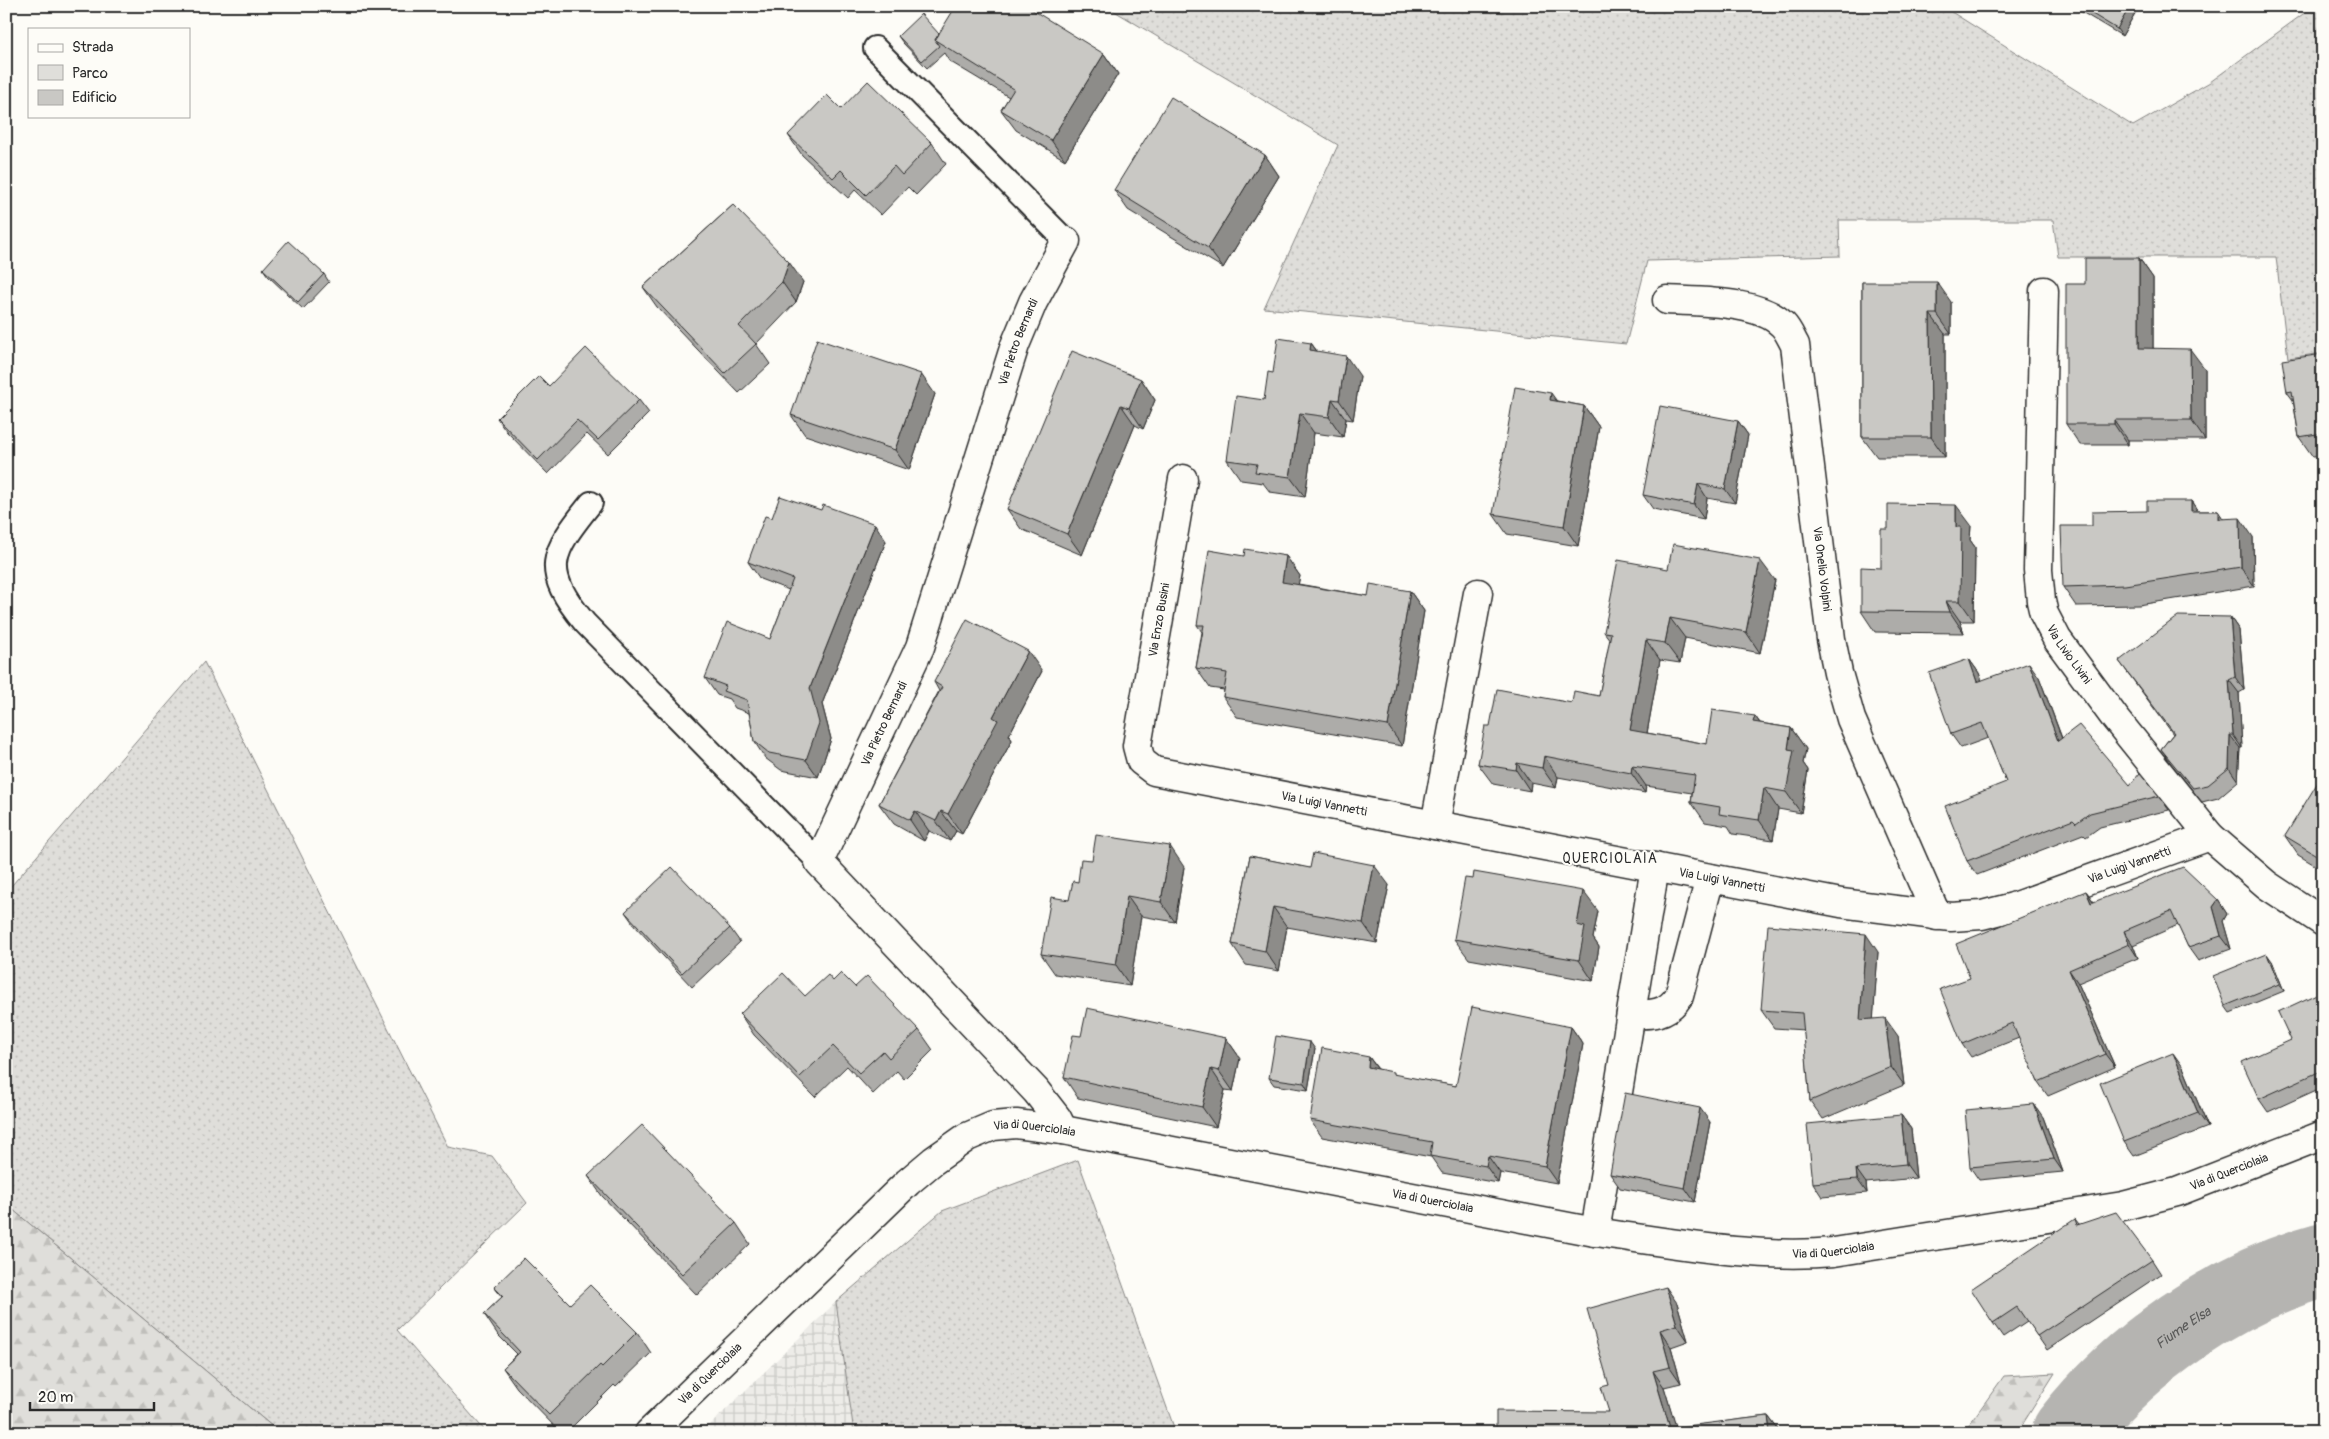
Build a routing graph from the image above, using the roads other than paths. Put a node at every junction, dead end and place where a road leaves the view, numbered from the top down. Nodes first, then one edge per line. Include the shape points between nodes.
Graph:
1 (875, 48) dead end
2 (1066, 241) joint
3 (2044, 291) dead end
4 (1667, 300) dead end
5 (1183, 479) dead end
6 (590, 503) dead end
7 (1478, 593) dead end
8 (1140, 761) joint
9 (1435, 825) junction
10 (2210, 836) junction
11 (819, 862) junction
12 (1655, 867) junction
13 (1710, 878) junction
14 (1938, 916) junction
15 (2323, 922) edge
16 (1631, 1014) junction
17 (1063, 1130) junction
18 (2323, 1135) edge
19 (1595, 1232) junction
20 (649, 1433) edge

1 - 2 lane
2 - 11 street, Via Pietro Bernardi via 1032,302 1018,336 920,647
3 - 10 street, Via Livio Livini via 2040,601 2057,639
4 - 14 street, Via Onelio Volpini via 1722,304 1765,314 1784,325 1795,345 1831,639 1838,673 1852,719
5 - 8 street, Via Enzo Busini via 1137,746
6 - 11 lane via 557,551 556,574 569,603 598,637
7 - 9 street
8 - 9 street, Via Luigi Vannetti via 1162,773
9 - 12 street, Via Luigi Vannetti
10 - 14 street, Via Luigi Vannetti via 1998,911 1966,917
10 - 15 street, Via Livio Livini via 2267,885
11 - 17 street via 1036,1091 1058,1118
12 - 13 street, Via Luigi Vannetti
12 - 16 street
13 - 14 street, Via Luigi Vannetti via 1841,903
13 - 16 street via 1679,996 1663,1012
16 - 19 street
17 - 19 street, Via di Querciolaia
17 - 20 street, Via di Querciolaia via 1016,1124 993,1126 967,1137 933,1161
18 - 19 street, Via di Querciolaia via 2177,1192 2123,1206 1834,1252 1772,1254

